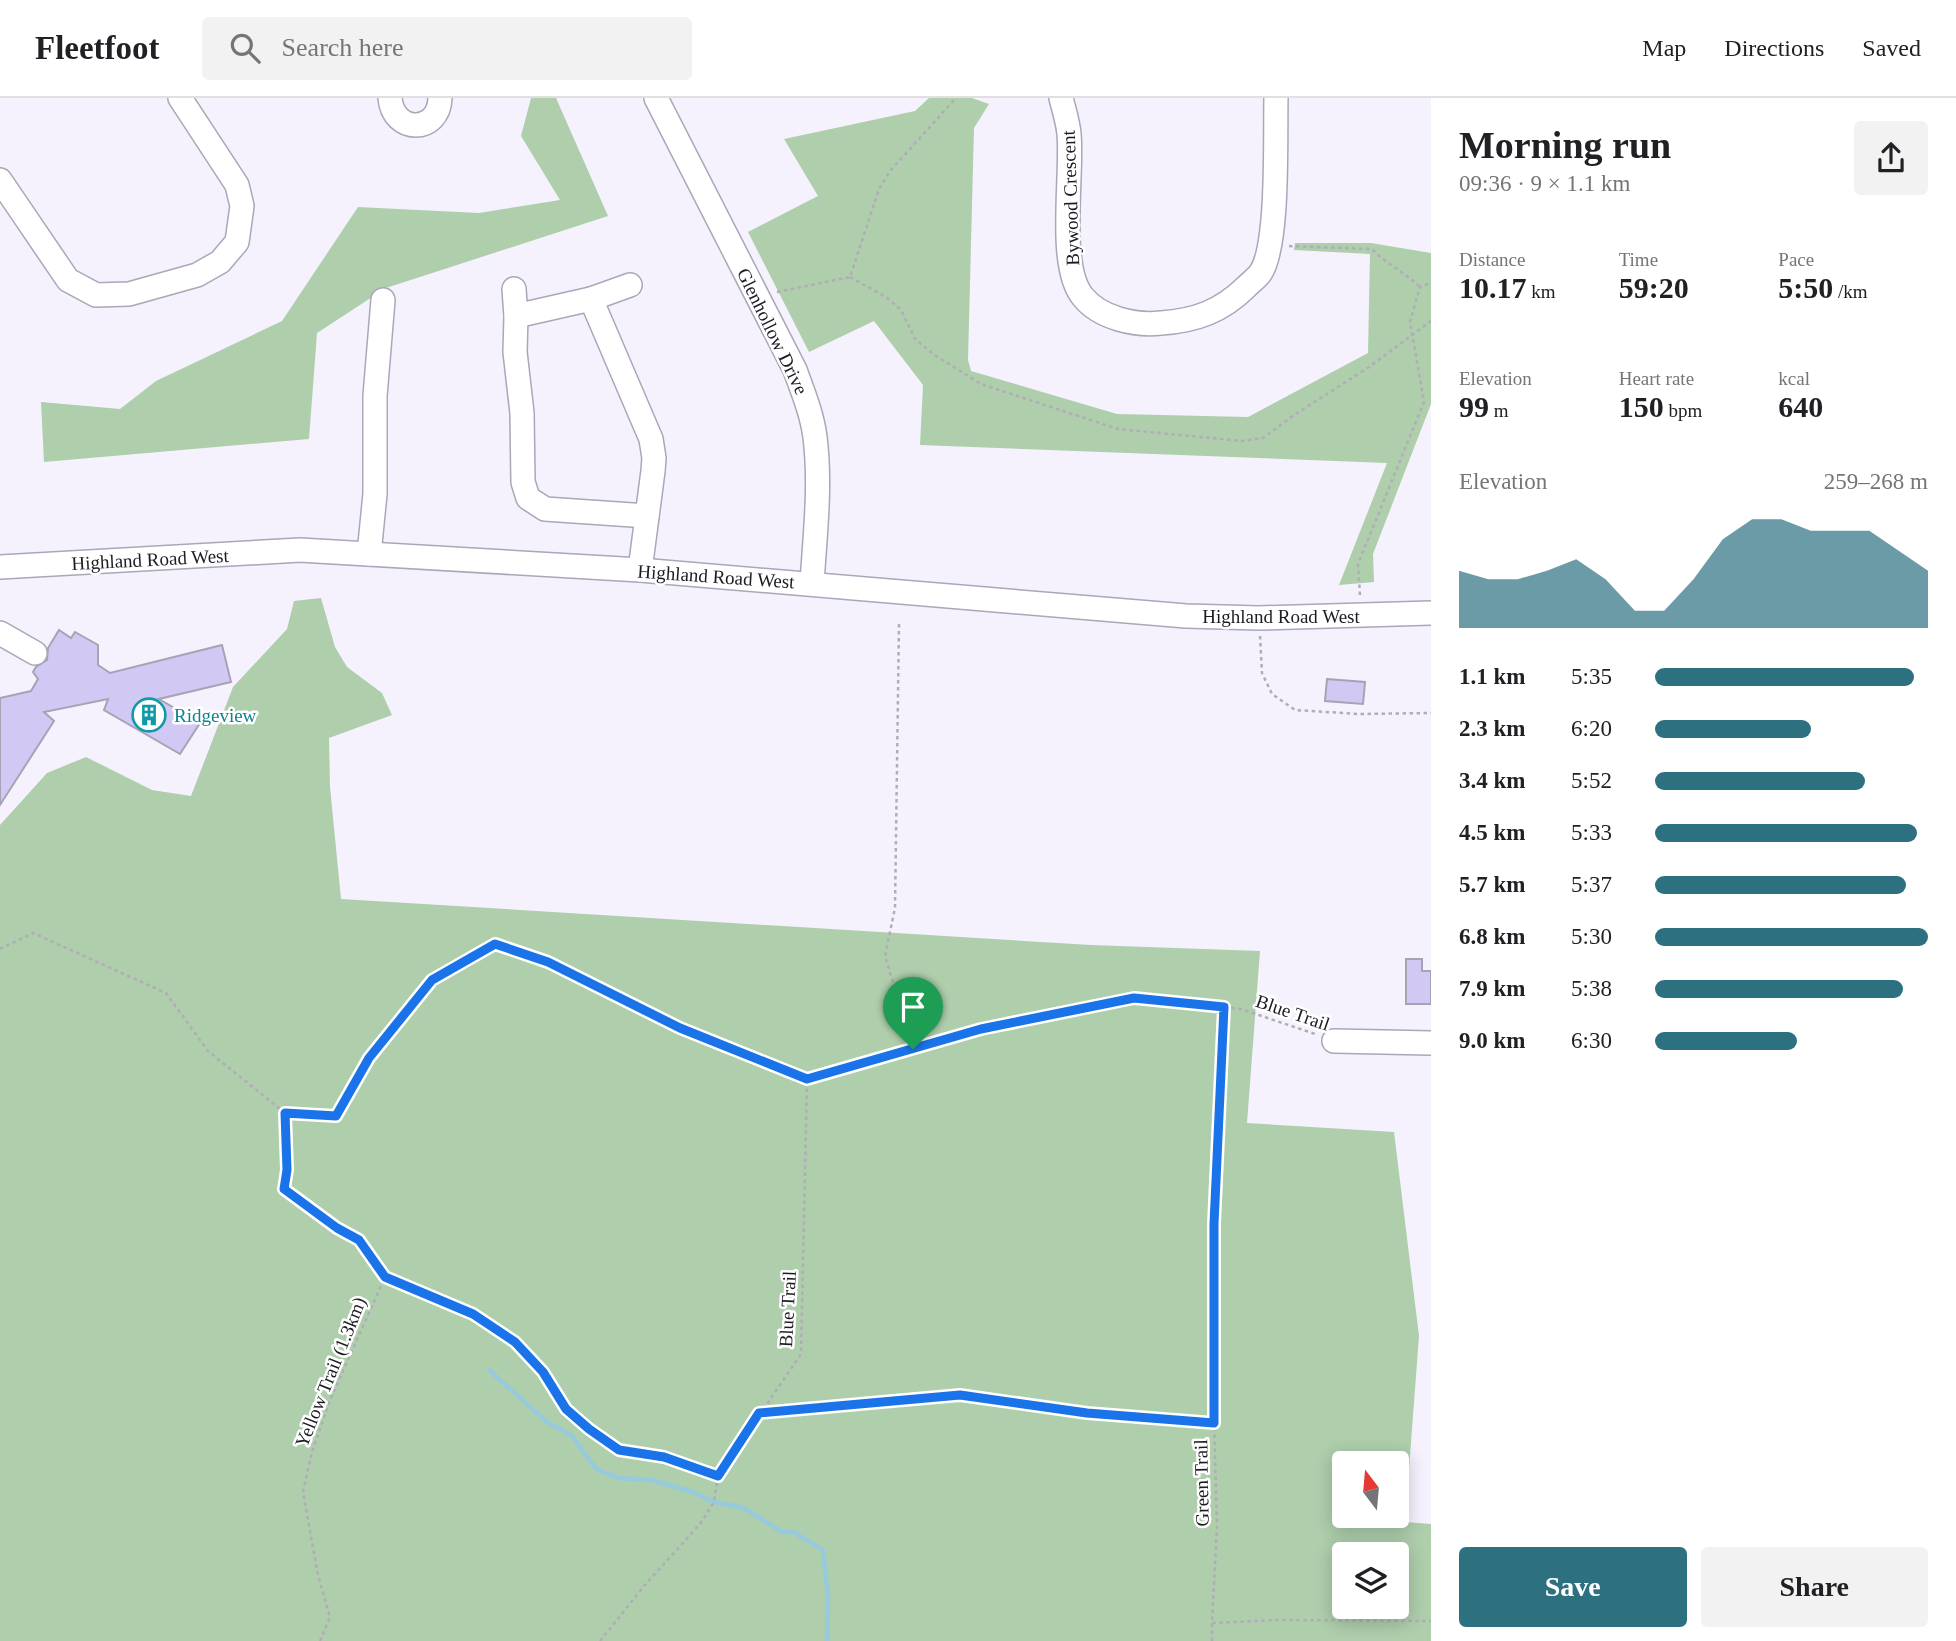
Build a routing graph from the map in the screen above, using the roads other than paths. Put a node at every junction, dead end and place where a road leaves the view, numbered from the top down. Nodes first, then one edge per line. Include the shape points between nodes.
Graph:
1 (180, 98) edge
2 (390, 98) edge
3 (440, 98) edge
4 (656, 98) edge
5 (1062, 98) edge
6 (1276, 98) edge
7 (0, 180) edge
8 (630, 285) dead end
9 (514, 289) dead end
10 (592, 299) junction
11 (383, 300) dead end
12 (516, 316) junction
13 (647, 516) junction
14 (369, 554) junction
15 (0, 567) edge
16 (640, 570) junction
17 (812, 583) junction
18 (1431, 613) edge
19 (0, 633) edge
20 (35, 653) dead end
21 (1334, 1041) road end
22 (1431, 1043) edge

1 - 7 street via 237,186 243,206 237,242 220,262 197,275 129,294 96,295 68,280
2 - 3 street via 396,117 419,125 438,111
4 - 17 street, Glenhollow Drive via 795,370 810,411 817,496
5 - 6 street, Bywood Crescent via 1069,134 1069,266 1082,296 1125,321 1148,324 1203,317 1235,299 1261,272 1271,245
8 - 10 street
9 - 12 street
10 - 12 street
10 - 13 street via 651,439 654,458
11 - 14 street
12 - 13 street via 523,482 528,498 545,509
13 - 16 street
14 - 15 street, Highland Road West via 300,550
14 - 16 street, Highland Road West
16 - 17 street, Highland Road West
17 - 18 street, Highland Road West via 1186,616
19 - 20 street
21 - 22 street

